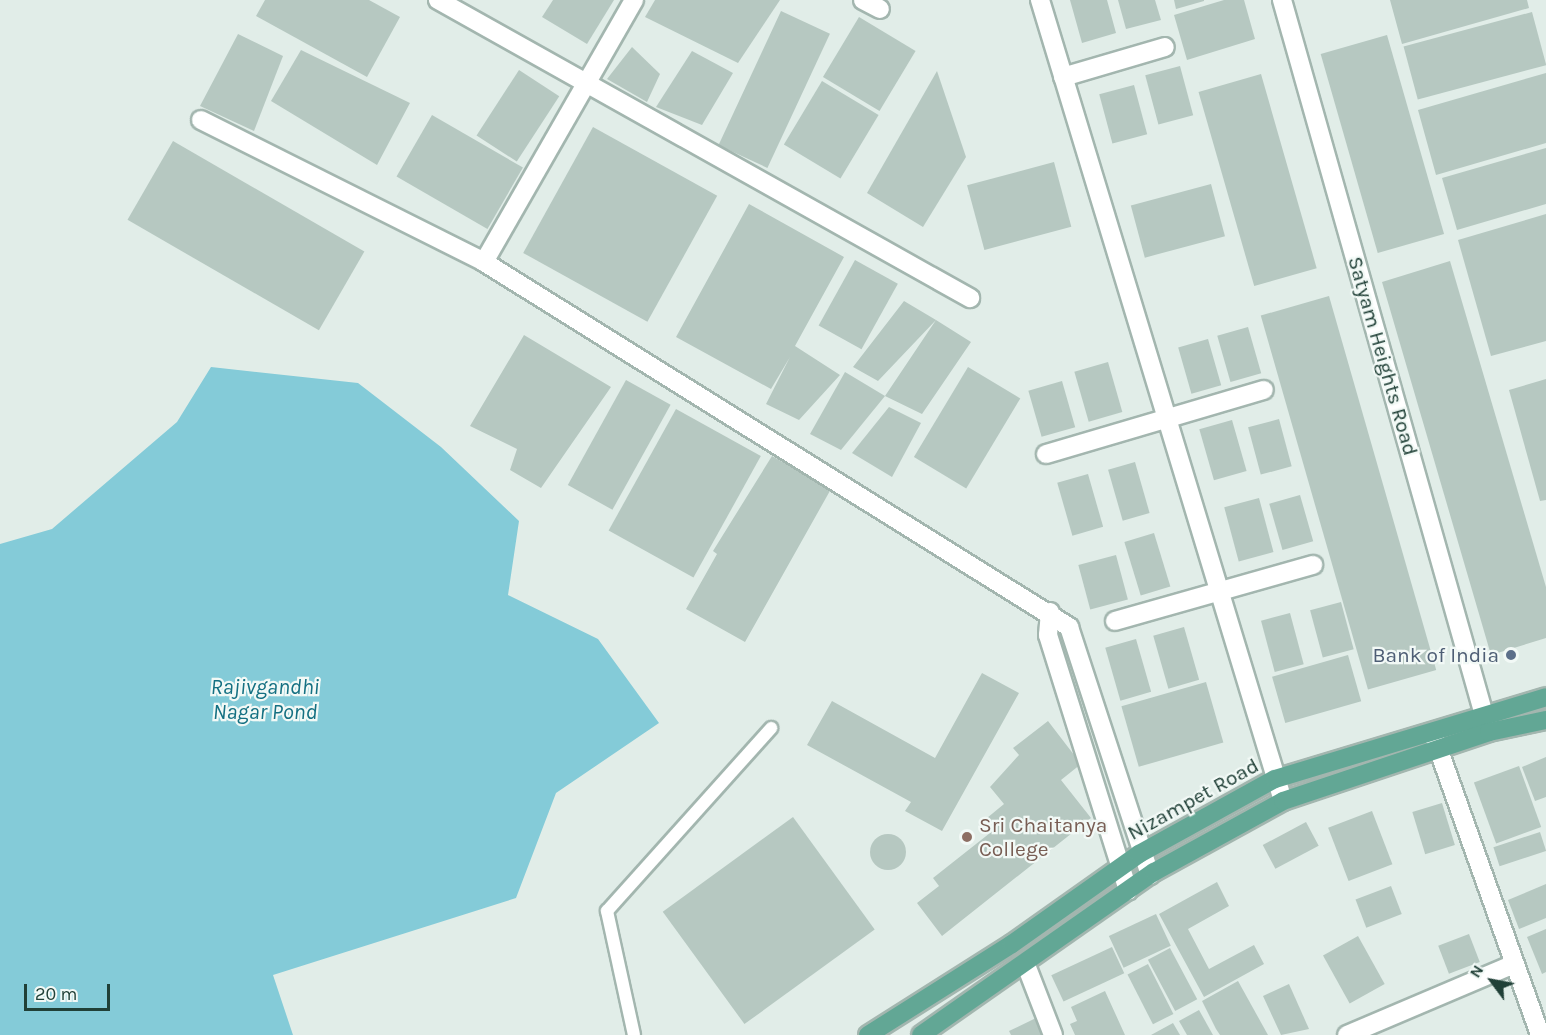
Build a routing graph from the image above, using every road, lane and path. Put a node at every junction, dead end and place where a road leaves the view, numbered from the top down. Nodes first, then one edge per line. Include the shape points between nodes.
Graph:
1 (438, 0) edge
2 (634, 0) edge
3 (863, 0) edge
4 (1040, 0) edge
5 (1282, 0) edge
6 (880, 9) dead end
7 (1165, 47) dead end
8 (1063, 77) junction
9 (586, 82) junction
10 (201, 120) dead end
11 (484, 262) junction
12 (970, 298) dead end
13 (1263, 390) dead end
14 (1166, 419) junction
15 (1046, 454) dead end
16 (1313, 565) dead end
17 (1218, 592) junction
18 (1050, 612) junction
19 (1115, 621) dead end
20 (1546, 697) edge
21 (1483, 712) junction
22 (1546, 720) edge
23 (771, 728) dead end
24 (1431, 729) junction
25 (1489, 732) junction
26 (1438, 749) junction
27 (1275, 778) junction
28 (1283, 801) junction
29 (1139, 854) junction
30 (1118, 869) junction
31 (1150, 875) junction
32 (1128, 891) junction
33 (1026, 965) junction
34 (1512, 965) junction
35 (634, 1035) edge
36 (868, 1035) edge
37 (921, 1035) edge
38 (1053, 1035) edge
39 (1347, 1035) edge
40 (1540, 1035) edge

1 - 9 street
2 - 9 street
3 - 6 street
4 - 8 street
5 - 21 street, Satyam Heights Road
7 - 8 street
8 - 14 street
9 - 11 street
9 - 12 street
10 - 11 street
11 - 18 street
13 - 14 street
14 - 15 street
14 - 17 street
16 - 17 street
17 - 19 street
17 - 27 street
18 - 29 street via 1069,627
18 - 30 street via 1048,635
20 - 21 main road, Nizampet Road
21 - 24 main road, Nizampet Road
21 - 25 street, Satyam Heights Road
22 - 25 main road
23 - 35 lane via 608,911
24 - 26 street
24 - 27 main road, Nizampet Road
25 - 26 main road
26 - 28 main road
26 - 34 street
27 - 28 street
27 - 29 main road, Nizampet Road
28 - 31 main road
29 - 30 main road, Nizampet Road
29 - 31 street
30 - 32 street
30 - 36 main road, Nizampet Road
31 - 32 main road
32 - 33 main road
33 - 37 main road
33 - 38 street
34 - 39 street
34 - 40 street

